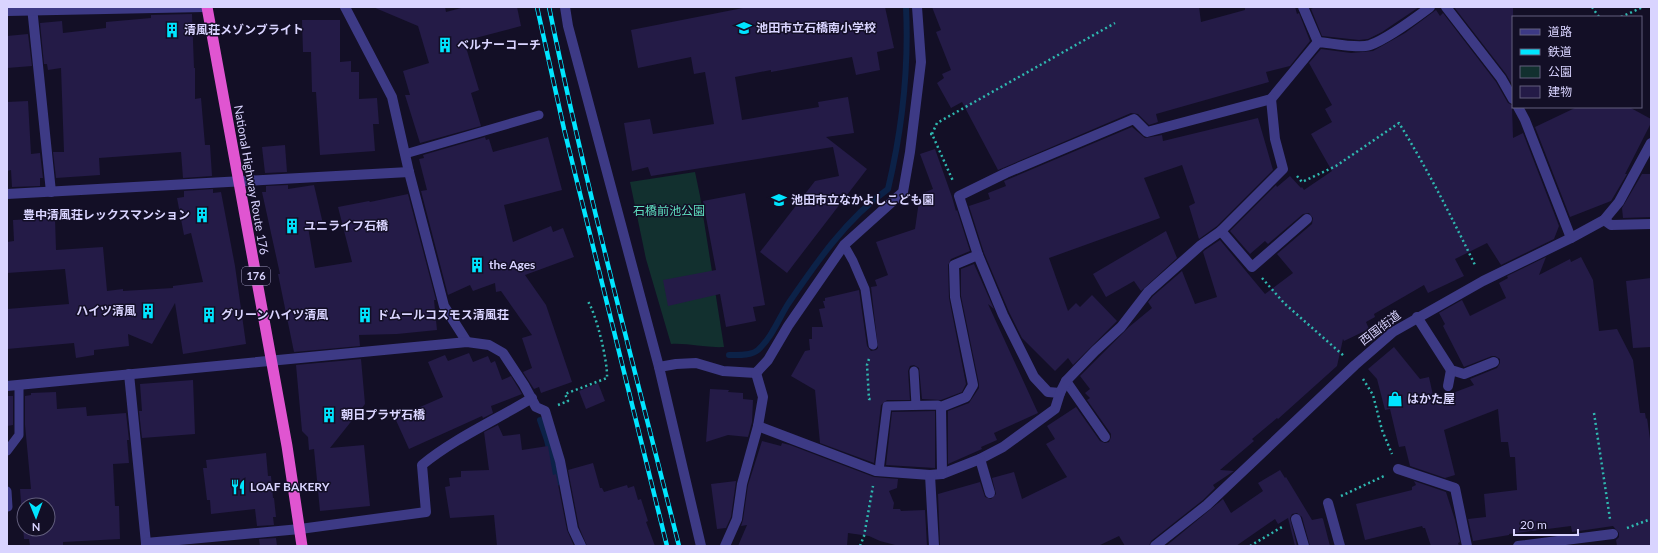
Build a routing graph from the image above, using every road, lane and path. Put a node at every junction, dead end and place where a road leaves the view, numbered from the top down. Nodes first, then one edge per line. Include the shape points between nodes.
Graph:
1 (206, 7) edge
2 (345, 7) edge
3 (565, 7) edge
4 (917, 7) edge
5 (1303, 7) edge
6 (1430, 7) edge
7 (1446, 7) edge
8 (1592, 7) edge
9 (1643, 7) edge
10 (32, 9) edge
11 (7, 11) edge
12 (1598, 16) edge
13 (1624, 16) edge
14 (1115, 23) dead end
15 (1318, 42) junction
16 (1512, 97) edge
17 (1272, 98) junction
18 (1519, 108) edge
19 (539, 114) dead end
20 (912, 132) junction
21 (932, 134) junction
22 (1651, 143) edge
23 (405, 154) junction
24 (1283, 169) junction
25 (409, 172) junction
26 (238, 181) junction
27 (51, 192) junction
28 (7, 194) edge
29 (959, 196) junction
30 (1307, 219) dead end
31 (1604, 220) junction
32 (1651, 224) edge
33 (1221, 231) junction
34 (1571, 238) junction
35 (844, 245) junction
36 (978, 255) junction
37 (1252, 267) junction
38 (1484, 281) junction
39 (587, 300) dead end
40 (1417, 317) junction
41 (467, 342) junction
42 (873, 345) joint
43 (272, 361) junction
44 (1494, 362) dead end
45 (1355, 365) junction
46 (659, 367) junction
47 (1451, 370) junction
48 (914, 371) dead end
49 (756, 373) junction
50 (129, 374) junction
51 (1066, 381) junction
52 (19, 385) junction
53 (7, 386) edge
54 (1448, 386) dead end
55 (1060, 393) junction
56 (532, 398) junction
57 (916, 405) junction
58 (887, 406) junction
59 (941, 407) junction
60 (545, 411) junction
61 (1594, 413) dead end
62 (758, 426) junction
63 (1105, 437) dead end
64 (7, 451) edge
65 (980, 459) junction
66 (1398, 469) junction
67 (878, 471) junction
68 (942, 474) junction
69 (930, 475) junction
70 (7, 491) edge
71 (990, 493) dead end
72 (1328, 503) joint
73 (8, 507) edge
74 (1296, 519) joint
75 (1651, 519) edge
76 (300, 529) junction
77 (1613, 534) junction
78 (146, 545) edge
79 (302, 546) edge
80 (581, 546) edge
81 (701, 546) edge
82 (725, 546) edge
83 (860, 546) edge
84 (934, 546) edge
85 (1155, 546) edge
86 (1250, 546) edge
87 (1304, 546) edge
88 (1340, 546) edge
89 (1468, 546) edge
90 (1518, 546) edge

1 - 10 street
1 - 26 highway, National Highway Route 176 / 176
2 - 23 street via 392,97
3 - 46 street
4 - 20 street via 922,62
5 - 15 street
6 - 15 street via 1401,28 1369,45 1351,46
7 - 16 street via 1501,78
8 - 12 path
9 - 13 path
10 - 11 street
10 - 27 street
14 - 21 path via 937,123
15 - 17 street
17 - 24 street via 1275,139
17 - 29 street via 1146,132 1134,120 1006,173
18 - 34 street
19 - 23 lane
20 - 21 path
20 - 35 street via 903,192
21 - 29 path
22 - 31 street, 西国街道 via 1619,202
23 - 25 street
24 - 33 street
24 - 38 path via 1292,170 1302,182 1336,166 1399,123 1432,178
25 - 26 street
25 - 41 street via 444,306
26 - 27 street
26 - 43 highway, National Highway Route 176 / 176
27 - 28 street
29 - 36 street
30 - 37 street
31 - 32 street via 1611,225
31 - 34 street, 西国街道
33 - 37 street
33 - 51 street via 1201,245 1148,292 1121,327
34 - 38 street, 西国街道
35 - 42 lane via 865,289
35 - 49 street via 788,326 768,360
36 - 55 street via 1003,315 1034,377 1048,392
36 - 59 street via 954,264 955,297 973,385 966,397
37 - 45 path via 1284,303
38 - 40 street, 西国街道
39 - 60 path via 592,306 600,337 608,369 607,378 565,394 568,401
40 - 45 street, 西国街道 via 1393,332
40 - 47 street
41 - 43 street
41 - 56 street via 489,345 503,353
42 - 58 path via 867,365 868,399 883,400
43 - 50 street
43 - 76 highway, National Highway Route 176 / 176
44 - 47 street via 1464,374
45 - 66 path via 1373,395 1382,430
45 - 85 street, 西国街道 via 1206,505
46 - 49 street via 696,363 723,371
46 - 81 street
47 - 54 street
48 - 57 lane
49 - 62 street via 763,397
50 - 52 street
50 - 78 street
51 - 55 street
51 - 63 street
52 - 53 street
52 - 64 lane via 19,435
55 - 65 street via 1056,409 1003,447
56 - 60 street via 536,407
56 - 76 street via 422,465 426,512
57 - 58 lane
57 - 59 lane
58 - 67 lane
59 - 68 street
60 - 80 street via 560,461 573,529
61 - 77 path
62 - 67 street
62 - 82 street via 742,484 737,519
65 - 68 street
65 - 71 street
66 - 72 path
66 - 89 street via 1455,488
67 - 69 street
67 - 83 path
68 - 69 street
69 - 84 street
70 - 73 lane
72 - 88 street
74 - 86 path
74 - 87 street
75 - 77 path
76 - 78 street
76 - 79 highway, National Highway Route 176 / 176
77 - 90 street

